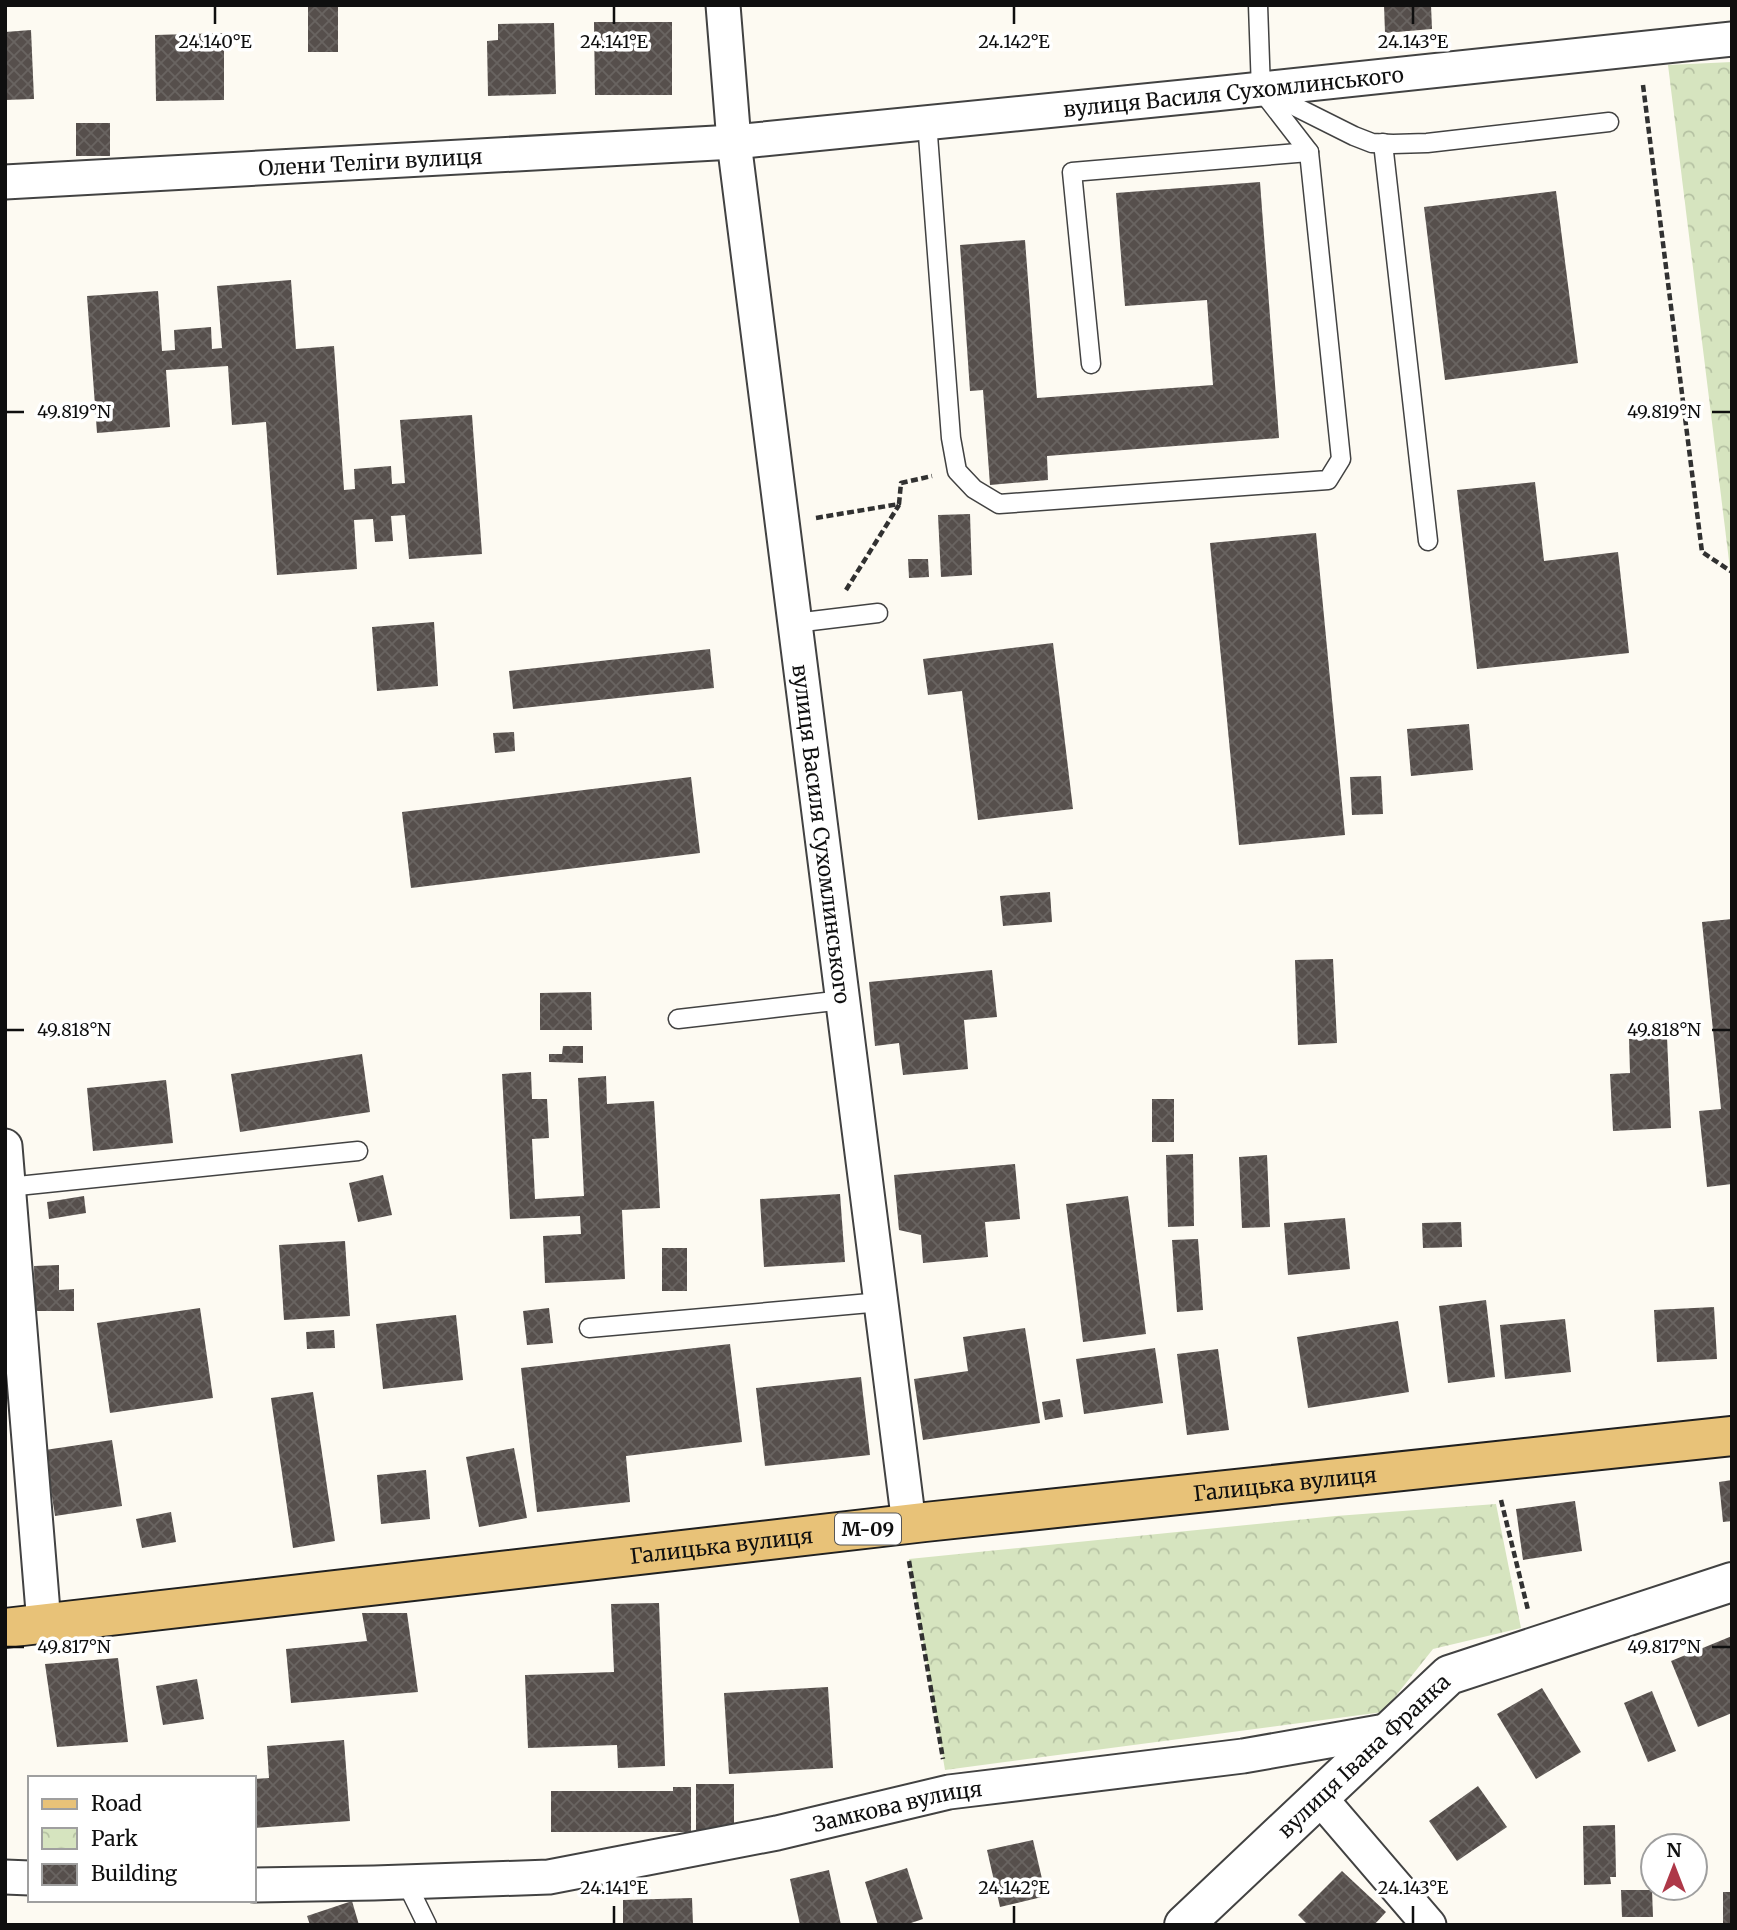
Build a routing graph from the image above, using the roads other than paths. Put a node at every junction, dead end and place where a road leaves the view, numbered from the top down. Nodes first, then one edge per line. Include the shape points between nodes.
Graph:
1 (723, 5) edge
2 (1258, 5) edge
3 (1732, 39) edge
4 (1261, 89) junction
5 (927, 122) junction
6 (1609, 122) dead end
7 (734, 142) junction
8 (1383, 143) junction
9 (1309, 152) junction
10 (5, 182) edge
11 (1091, 364) dead end
12 (1428, 541) dead end
13 (878, 613) dead end
14 (795, 623) junction
15 (843, 1000) junction
16 (678, 1019) dead end
17 (5, 1146) edge
18 (358, 1151) dead end
19 (8, 1186) junction
20 (881, 1302) junction
21 (589, 1328) dead end
22 (1732, 1436) edge
23 (909, 1541) junction
24 (1732, 1582) edge
25 (44, 1624) junction
26 (5, 1628) edge
27 (1391, 1730) junction
28 (1320, 1798) junction
29 (5, 1877) edge
30 (28, 1878) edge
31 (406, 1882) junction
32 (256, 1885) edge
33 (427, 1925) edge
34 (1184, 1925) edge
35 (1429, 1925) edge

1 - 7 street, вулиця Василя Сухомлинського
2 - 4 lane
3 - 4 street, вулиця Василя Сухомлинського
4 - 5 street, вулиця Василя Сухомлинського
4 - 8 lane via 1354,136
4 - 9 lane
5 - 7 street, вулиця Василя Сухомлинського
5 - 9 lane via 957,471 974,489 999,504 1328,480 1341,459
6 - 8 lane via 1427,143
7 - 10 street, Олени Теліги вулиця
7 - 14 street, вулиця Василя Сухомлинського
8 - 12 lane
9 - 11 lane via 1072,172
13 - 14 lane
14 - 15 street, вулиця Василя Сухомлинського
15 - 16 lane
15 - 20 street, вулиця Василя Сухомлинського
17 - 19 street
18 - 19 lane
19 - 25 street
20 - 21 lane
20 - 23 street, вулиця Василя Сухомлинського
22 - 23 main road, Галицька вулиця / М-09 via 1490,1462
23 - 25 main road, Галицька вулиця / М-09
24 - 27 street, вулиця Івана Франка via 1449,1675
25 - 26 main road, Галицька вулиця / М-09
27 - 28 street, вулиця Івана Франка
27 - 31 street, Замкова вулиця via 1243,1756 949,1792 777,1833 549,1877
28 - 34 street, вулиця Івана Франка
28 - 35 street
29 - 30 street
31 - 32 street, Замкова вулиця
31 - 33 lane

